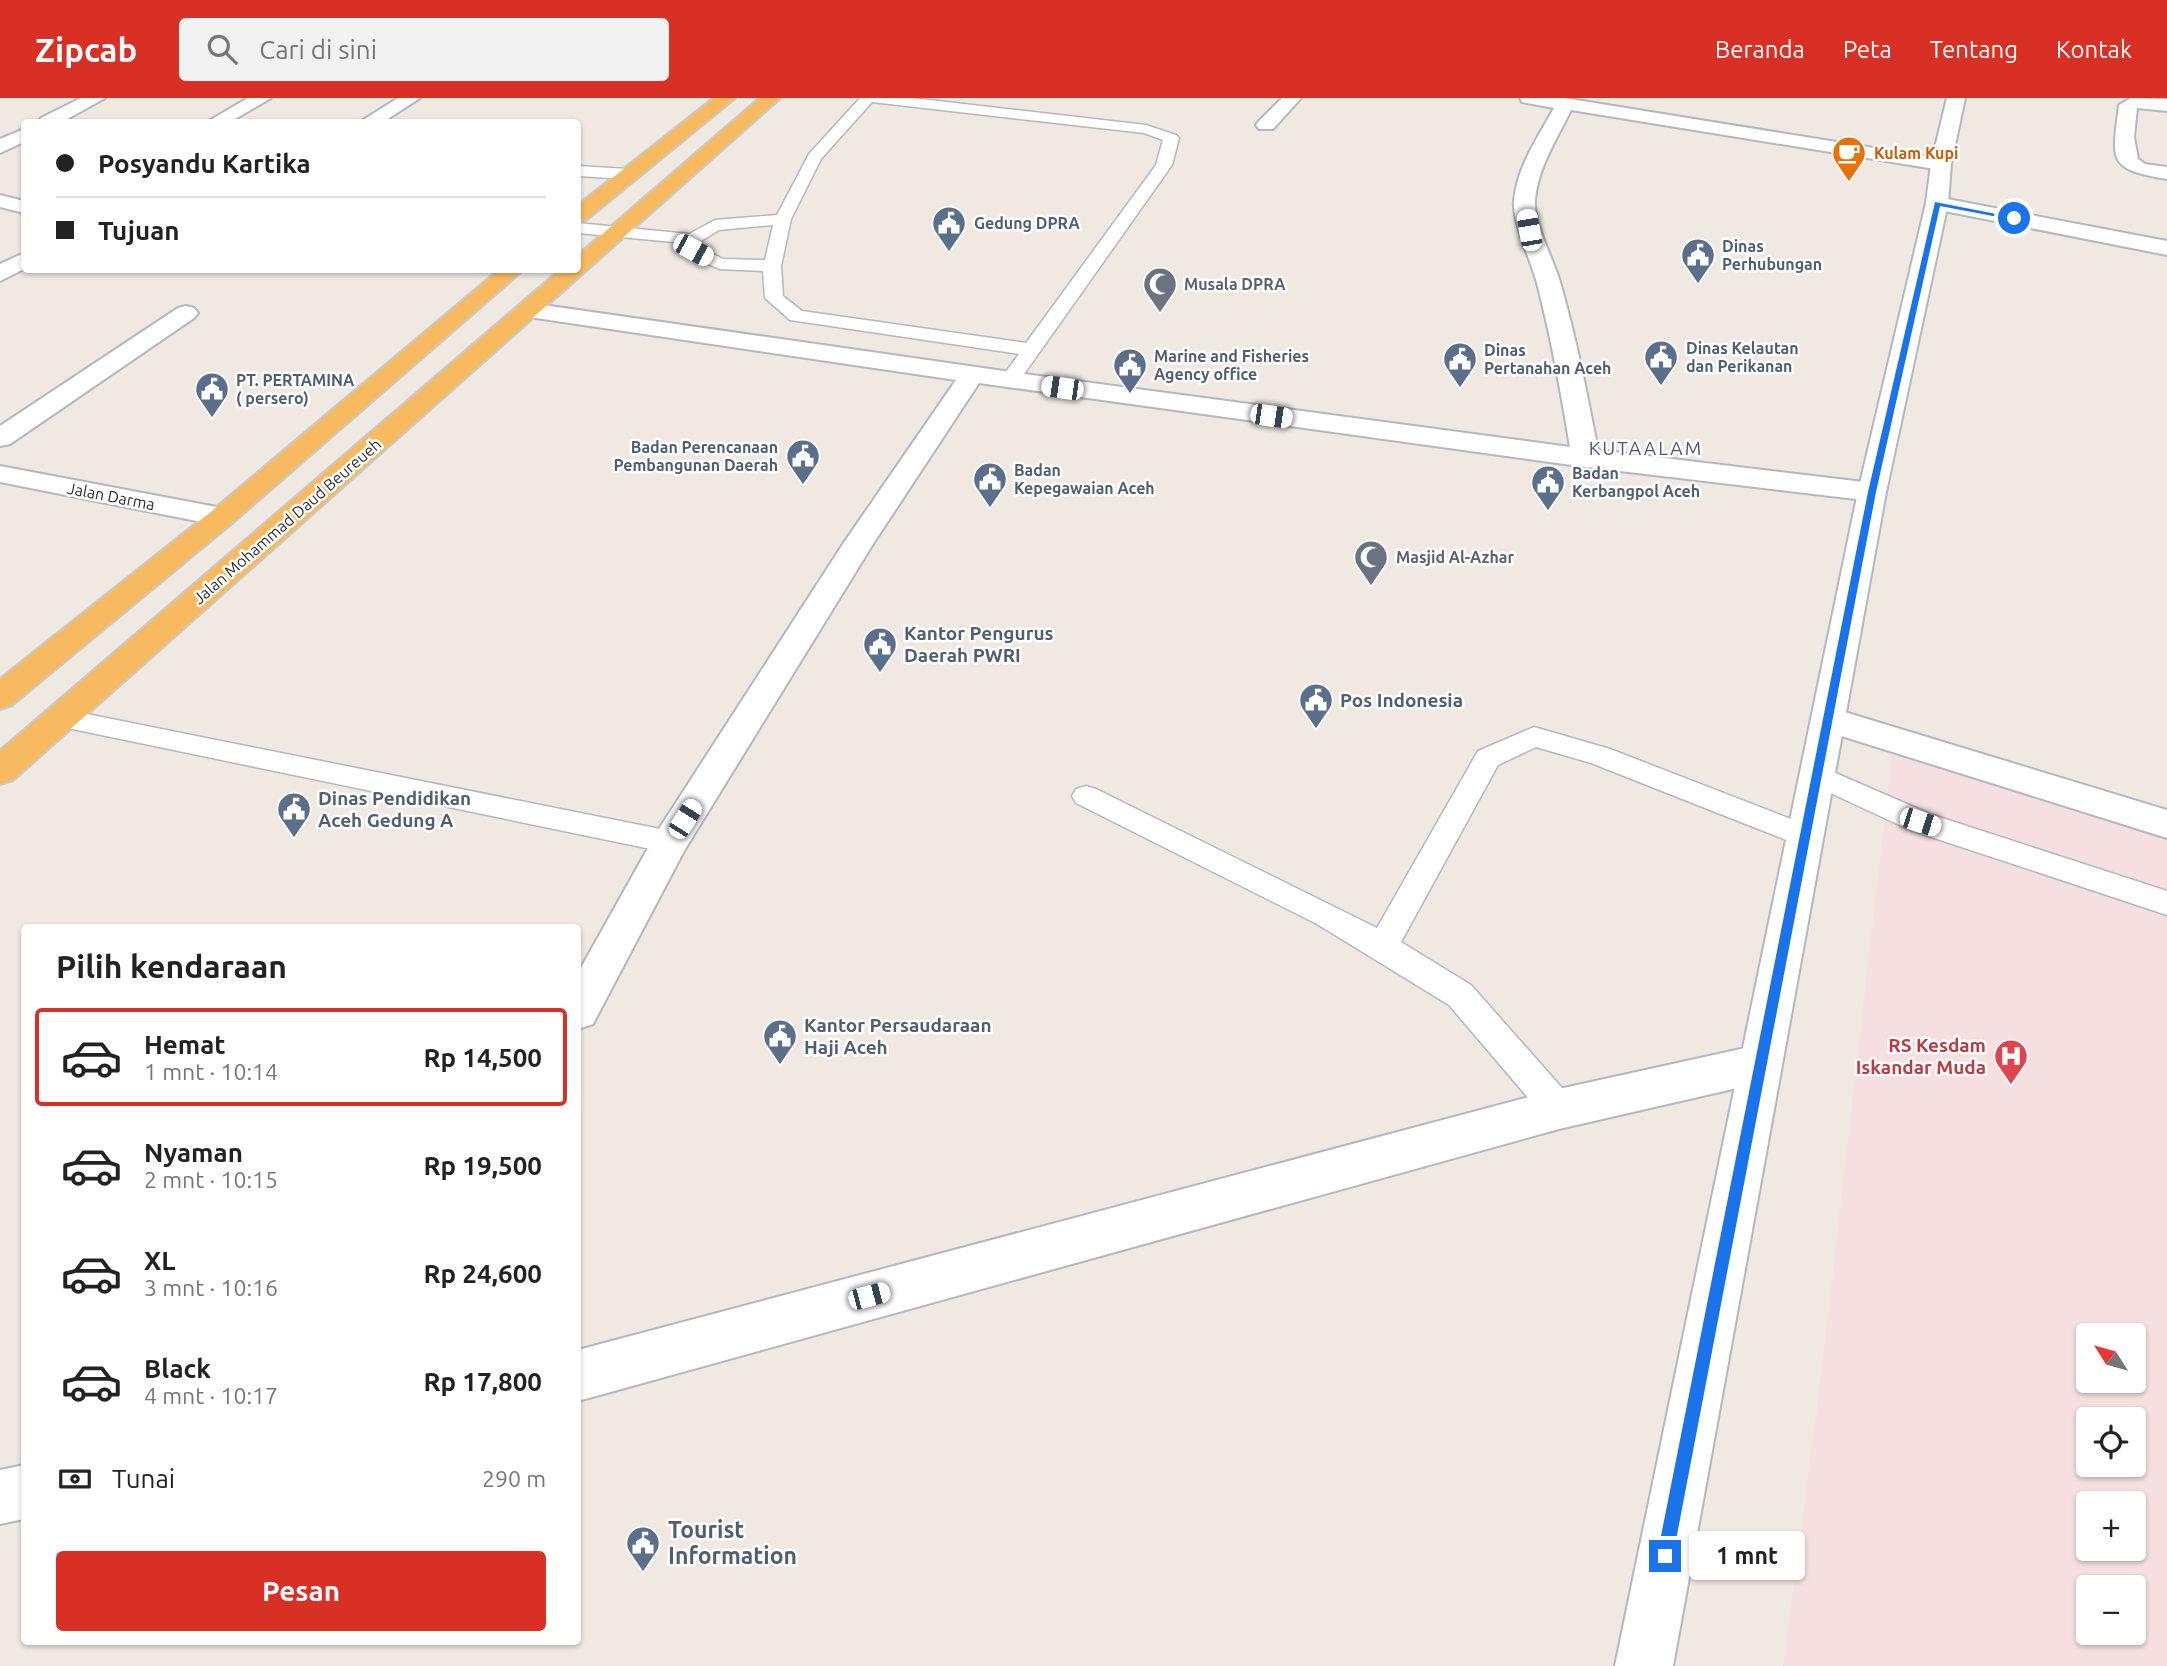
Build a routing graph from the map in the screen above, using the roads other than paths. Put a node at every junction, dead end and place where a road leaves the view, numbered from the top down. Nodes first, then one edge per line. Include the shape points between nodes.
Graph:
1 (96, 98) edge
2 (262, 98) edge
3 (411, 98) edge
4 (726, 98) edge
5 (771, 98) edge
6 (869, 98) edge
7 (874, 98) edge
8 (1292, 98) edge
9 (1529, 98) edge
10 (1956, 98) edge
11 (1564, 104) junction
12 (2167, 105) edge
13 (54, 119) edge
14 (223, 119) edge
15 (375, 119) edge
16 (1266, 125) dead end
17 (21, 136) edge
18 (0, 147) edge
19 (1941, 164) junction
20 (581, 171) edge
21 (2167, 173) edge
22 (628, 174) junction
23 (0, 201) edge
24 (1937, 203) junction
25 (21, 206) edge
26 (581, 213) edge
27 (783, 219) junction
28 (581, 228) edge
29 (614, 233) junction
30 (692, 239) junction
31 (2167, 248) edge
32 (21, 262) edge
33 (581, 263) edge
34 (772, 266) junction
35 (508, 273) edge
36 (570, 273) edge
37 (0, 274) edge
38 (529, 310) junction
39 (186, 313) dead end
40 (1032, 350) junction
41 (972, 375) junction
42 (1010, 380) junction
43 (0, 438) edge
44 (1586, 459) junction
45 (0, 474) edge
46 (1872, 492) junction
47 (222, 517) junction
48 (0, 697) edge
49 (62, 718) junction
50 (1828, 719) junction
51 (0, 771) edge
52 (1817, 775) junction
53 (1086, 796) dead end
54 (2167, 824) edge
55 (1804, 836) junction
56 (670, 842) junction
57 (2167, 903) edge
58 (1383, 946) junction
59 (581, 1005) edge
60 (1759, 1064) junction
61 (1559, 1109) junction
62 (581, 1375) edge
63 (21, 1493) edge
64 (0, 1497) edge
65 (1644, 1666) edge

1 - 13 street
2 - 14 street
3 - 15 street
4 - 22 highway
5 - 29 highway
6 - 27 lane via 814,157
7 - 40 lane via 1146,130 1171,138 1164,165
8 - 16 street
9 - 11 street
10 - 19 street
11 - 19 street
11 - 44 street via 1531,173 1524,204 1568,359
12 - 21 street via 2128,104 2125,149 2133,166
17 - 18 street
19 - 24 street
20 - 22 lane
22 - 26 highway
23 - 25 street
24 - 31 street
24 - 46 street
27 - 30 lane via 715,225
27 - 34 lane
28 - 29 lane
29 - 30 lane
29 - 33 highway
30 - 34 lane via 693,250 719,264
32 - 37 street
34 - 40 lane via 774,298 797,316
35 - 47 highway
36 - 38 highway, Jalan Mohammad Daud Beureueh
38 - 41 street
38 - 49 highway, Jalan Mohammad Daud Beureueh
39 - 43 street
40 - 42 lane
41 - 42 street
41 - 56 street via 858,544
42 - 44 street
44 - 46 street
45 - 47 street, Jalan Darma
46 - 50 street
47 - 48 highway
49 - 51 highway, Jalan Mohammad Daud Beureueh
49 - 56 lane
50 - 52 street
50 - 54 street
52 - 55 street
52 - 57 lane via 1920,822
53 - 58 lane
55 - 58 lane via 1600,756 1534,737 1488,758
55 - 60 street
56 - 59 street
58 - 61 lane via 1460,995
60 - 61 street
60 - 65 street
61 - 62 street
63 - 64 street

